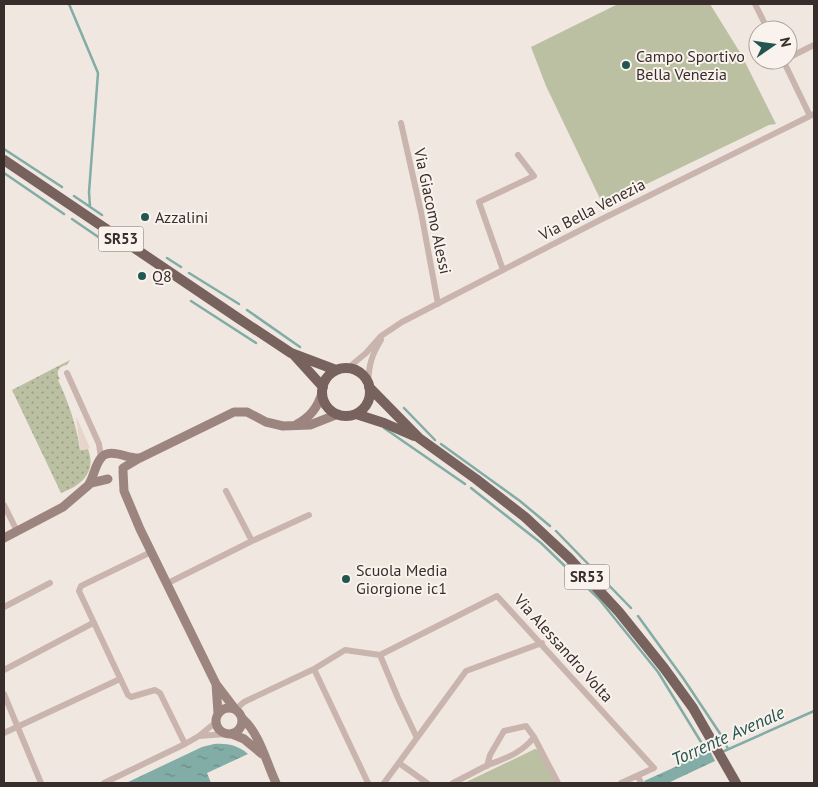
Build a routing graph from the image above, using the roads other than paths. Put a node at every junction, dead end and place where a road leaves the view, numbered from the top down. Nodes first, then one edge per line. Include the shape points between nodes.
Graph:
1 (755, 4) edge
2 (763, 20) edge
3 (814, 45) edge
4 (798, 53) edge
5 (789, 70) edge
6 (812, 115) edge
7 (401, 123) dead end
8 (518, 155) dead end
9 (4, 160) edge
10 (503, 270) junction
11 (438, 304) junction
12 (385, 333) junction
13 (291, 352) junction
14 (348, 368) junction
15 (336, 370) junction
16 (67, 373) dead end
17 (369, 385) junction
18 (322, 390) junction
19 (338, 414) junction
20 (356, 414) junction
21 (297, 424) junction
22 (420, 438) junction
23 (99, 444) junction
24 (113, 454) junction
25 (140, 457) junction
26 (99, 461) junction
27 (123, 470) junction
28 (109, 479) junction
29 (89, 484) junction
30 (124, 491) junction
31 (226, 491) dead end
32 (4, 505) edge
33 (309, 515) dead end
34 (17, 531) junction
35 (4, 538) edge
36 (252, 541) junction
37 (151, 552) junction
38 (50, 583) dead end
39 (168, 584) junction
40 (4, 607) edge
41 (93, 623) junction
42 (542, 643) junction
43 (380, 655) junction
44 (314, 669) junction
45 (4, 670) edge
46 (120, 679) junction
47 (216, 684) junction
48 (4, 694) edge
49 (240, 711) junction
50 (218, 712) junction
51 (216, 722) junction
52 (18, 726) junction
53 (4, 733) edge
54 (229, 734) junction
55 (199, 736) junction
56 (534, 737) junction
57 (417, 738) junction
58 (185, 744) junction
59 (264, 756) junction
60 (399, 764) junction
61 (487, 766) junction
62 (640, 781) edge
63 (41, 783) edge
64 (104, 783) edge
65 (276, 783) edge
66 (368, 783) edge
67 (384, 783) edge
68 (427, 783) edge
69 (453, 783) edge
70 (558, 783) edge
71 (621, 783) edge
72 (736, 783) edge

1 - 2 street
3 - 4 street
5 - 6 street
6 - 10 street, Via Bella Venezia
7 - 11 street, Via Giacomo Alessi
8 - 10 street via 534,176 479,202
9 - 13 main road, SR53
10 - 11 street, Via Bella Venezia
11 - 12 street, Via Bella Venezia
12 - 14 street, Via Bella Venezia
12 - 17 street, Via Bella Venezia via 372,354
13 - 15 main road, SR53
13 - 18 main road, SR53
14 - 15 main road
14 - 17 main road, SR53 via 360,373
15 - 18 main road via 330,374
16 - 23 street
17 - 20 main road via 367,403
17 - 22 main road, SR53
18 - 19 main road, SR53 via 328,408
18 - 21 street via 312,414
19 - 20 main road, SR53
19 - 21 street via 310,425
20 - 22 main road, SR53
21 - 25 street via 270,424 247,412 234,412
22 - 72 main road, SR53 via 525,517 619,612 693,708
23 - 24 street
23 - 26 street
24 - 25 street
24 - 26 street
24 - 27 street via 123,462
25 - 27 street
26 - 28 street via 100,474
26 - 29 street
27 - 28 street via 118,477
27 - 30 street
28 - 29 street
28 - 30 street
29 - 34 street via 63,507
30 - 37 street
31 - 36 street
32 - 34 street
33 - 36 street
34 - 35 street
36 - 39 street
37 - 39 street
37 - 41 street via 81,586 79,591
38 - 40 street
39 - 47 street
41 - 45 street
41 - 46 street
42 - 43 street, Via Alessandro Volta via 497,596
42 - 57 street via 466,671
42 - 62 street, Via Alessandro Volta via 654,768
43 - 44 street via 346,650
43 - 57 street
44 - 49 street
44 - 66 street
46 - 52 street
46 - 58 street via 131,697 148,690 160,693
47 - 49 street
47 - 50 street
48 - 52 street
49 - 50 street via 224,708
49 - 54 street via 241,726
49 - 59 street via 252,728
50 - 51 street
51 - 54 street via 220,731
51 - 55 street
52 - 53 street
52 - 63 street
54 - 55 street
54 - 59 street via 244,739
55 - 58 street
56 - 61 street via 515,754
56 - 61 street via 526,726 504,731
56 - 70 street
57 - 60 street
58 - 64 street
59 - 65 street
60 - 67 street
60 - 68 street
61 - 69 street
62 - 71 street, Via Alessandro Volta

